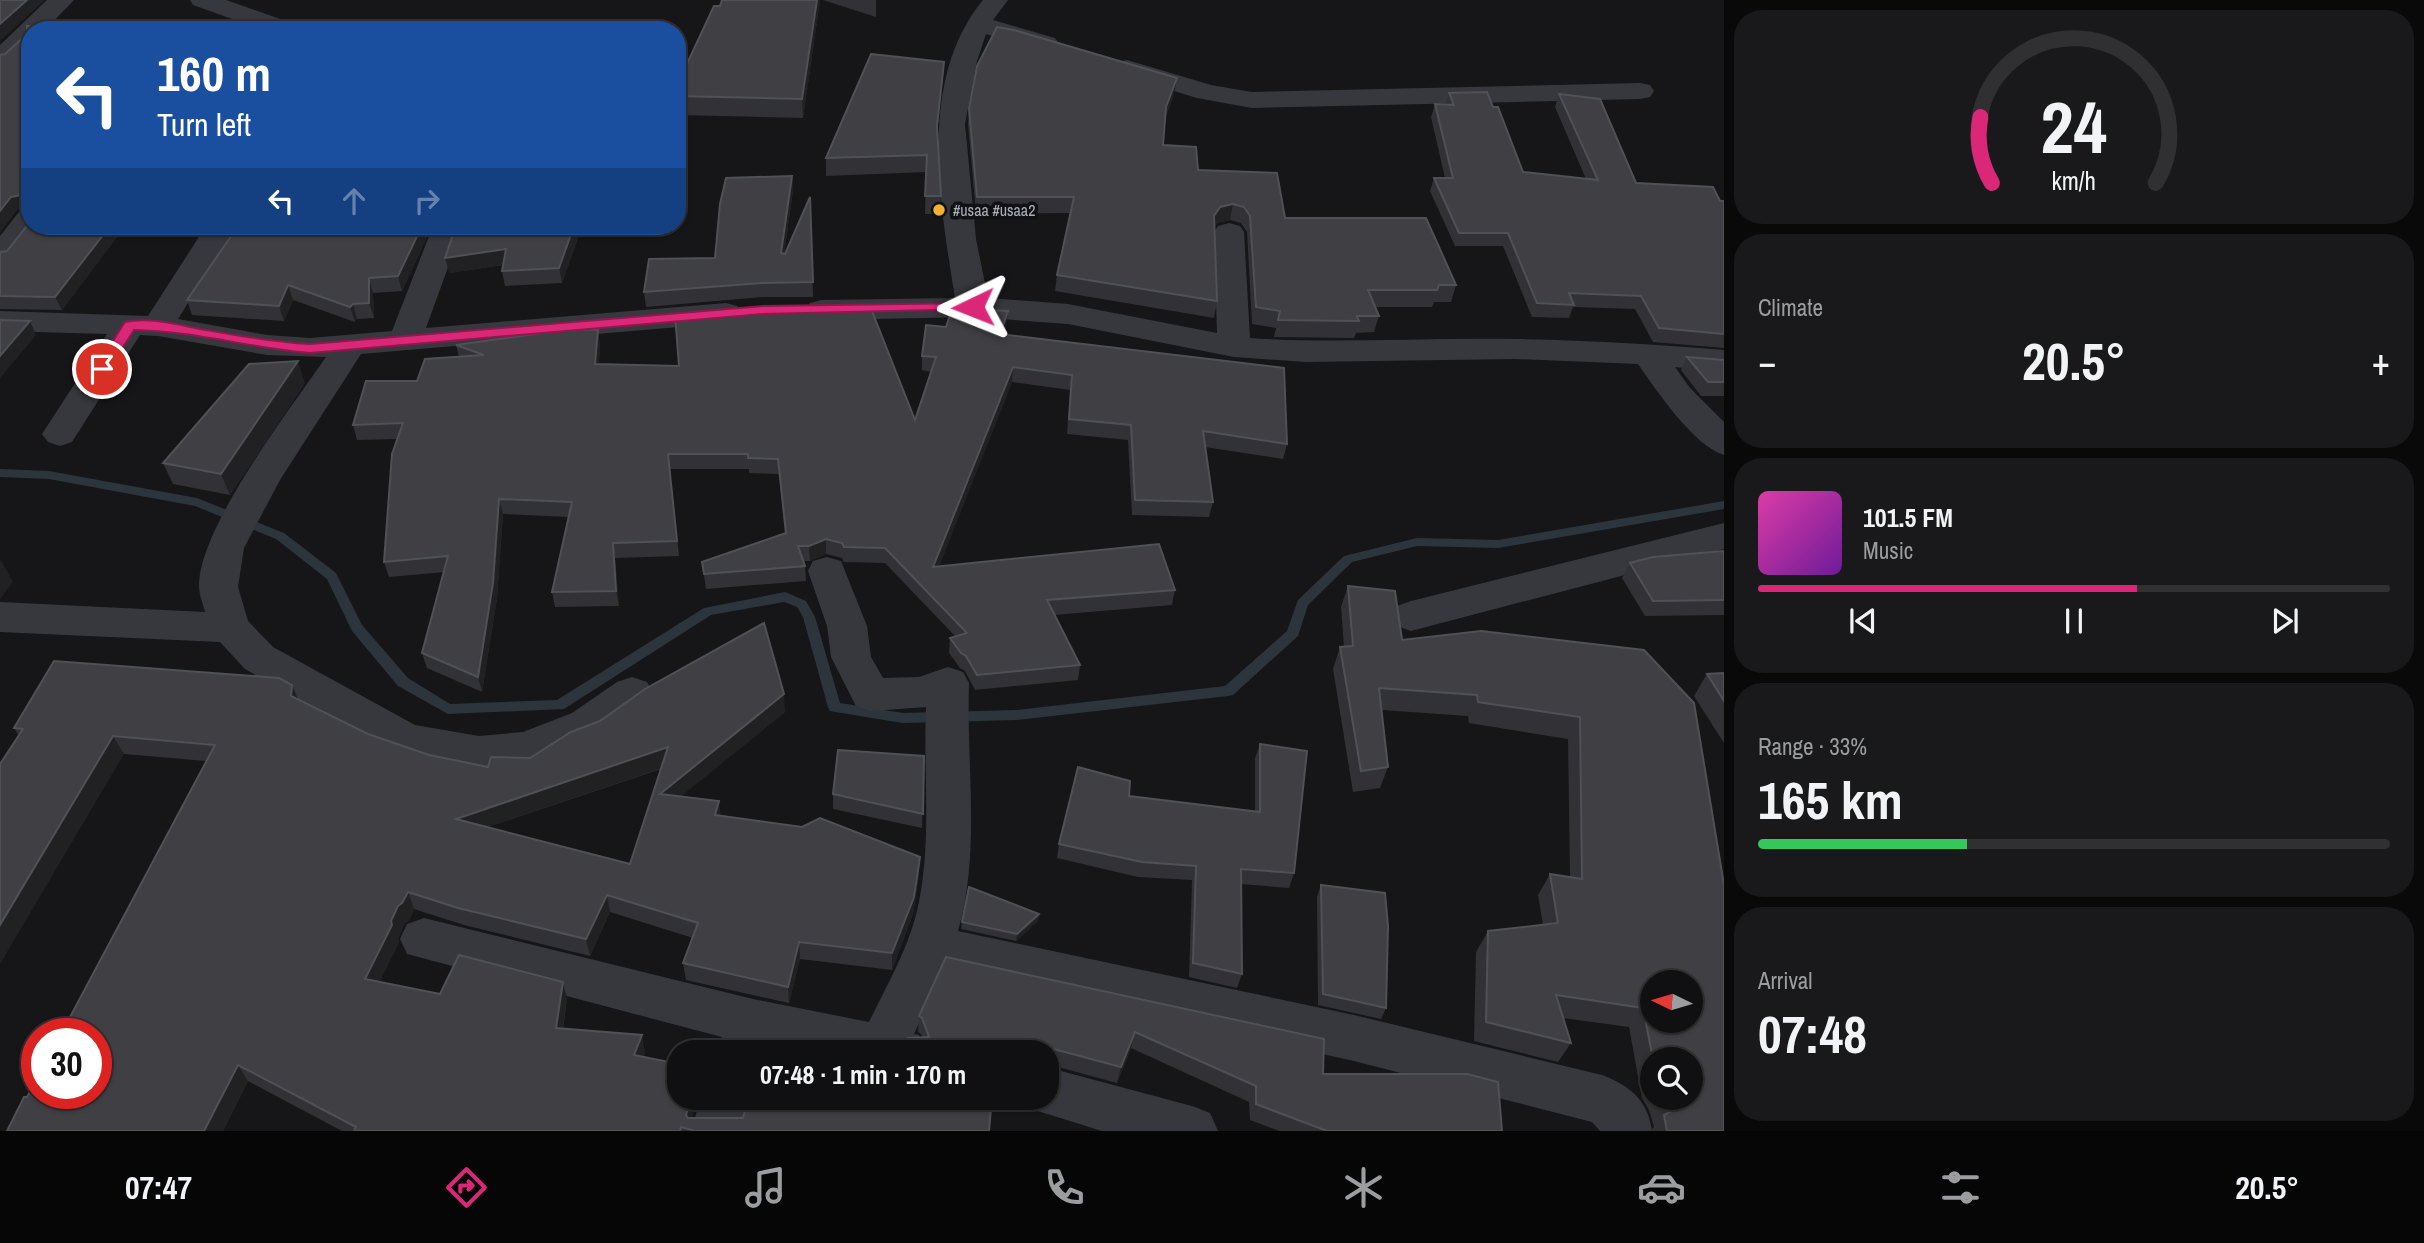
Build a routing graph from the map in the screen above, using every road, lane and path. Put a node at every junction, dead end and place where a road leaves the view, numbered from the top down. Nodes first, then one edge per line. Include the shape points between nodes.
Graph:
1 (62, 0) edge
2 (202, 0) edge
3 (996, 0) edge
4 (40, 21) edge
5 (262, 21) edge
6 (977, 23) junction
7 (21, 39) edge
8 (1067, 50) edge
9 (0, 59) edge
10 (1105, 62) edge
11 (1640, 91) dead end
12 (21, 229) edge
13 (1229, 232) dead end
14 (214, 235) edge
15 (445, 235) edge
16 (0, 256) edge
17 (973, 307) junction
18 (790, 310) edge
19 (750, 311) edge
20 (0, 321) edge
21 (144, 326) junction
22 (405, 338) junction
23 (349, 347) junction
24 (1234, 347) junction
25 (1648, 354) junction
26 (1724, 360) edge
27 (60, 434) dead end
28 (1724, 443) edge
29 (1724, 536) edge
30 (827, 571) dead end
31 (1411, 616) dead end
32 (0, 617) edge
33 (230, 628) junction
34 (632, 693) dead end
35 (424, 939) dead end
36 (928, 946) junction
37 (747, 1037) edge
38 (783, 1040) edge
39 (895, 1040) edge
40 (1059, 1095) edge
41 (723, 1110) edge
42 (717, 1131) edge
43 (1192, 1131) edge
44 (1626, 1131) edge

1 - 4 street
2 - 5 street
3 - 6 street
6 - 8 street
6 - 17 street via 951,124 961,239
7 - 9 street
10 - 11 street via 1207,92 1252,100
12 - 16 street
13 - 24 street
14 - 21 street
15 - 22 street
17 - 18 street
17 - 24 street via 1068,314
19 - 22 street
20 - 21 street
21 - 23 street via 267,345
21 - 27 street
22 - 23 street
23 - 33 street via 263,477 225,548 218,587
24 - 25 street via 1306,352 1515,349
25 - 26 street
25 - 28 street via 1678,396
29 - 31 street
30 - 36 street via 847,626 851,657 871,695 920,693 948,683 949,848 942,900
32 - 33 street
33 - 34 street via 259,658 406,741 479,752 526,750 587,725
35 - 37 street
36 - 39 street
36 - 44 street via 1354,1038 1602,1100 1625,1120
37 - 38 street
40 - 43 street
41 - 42 street

